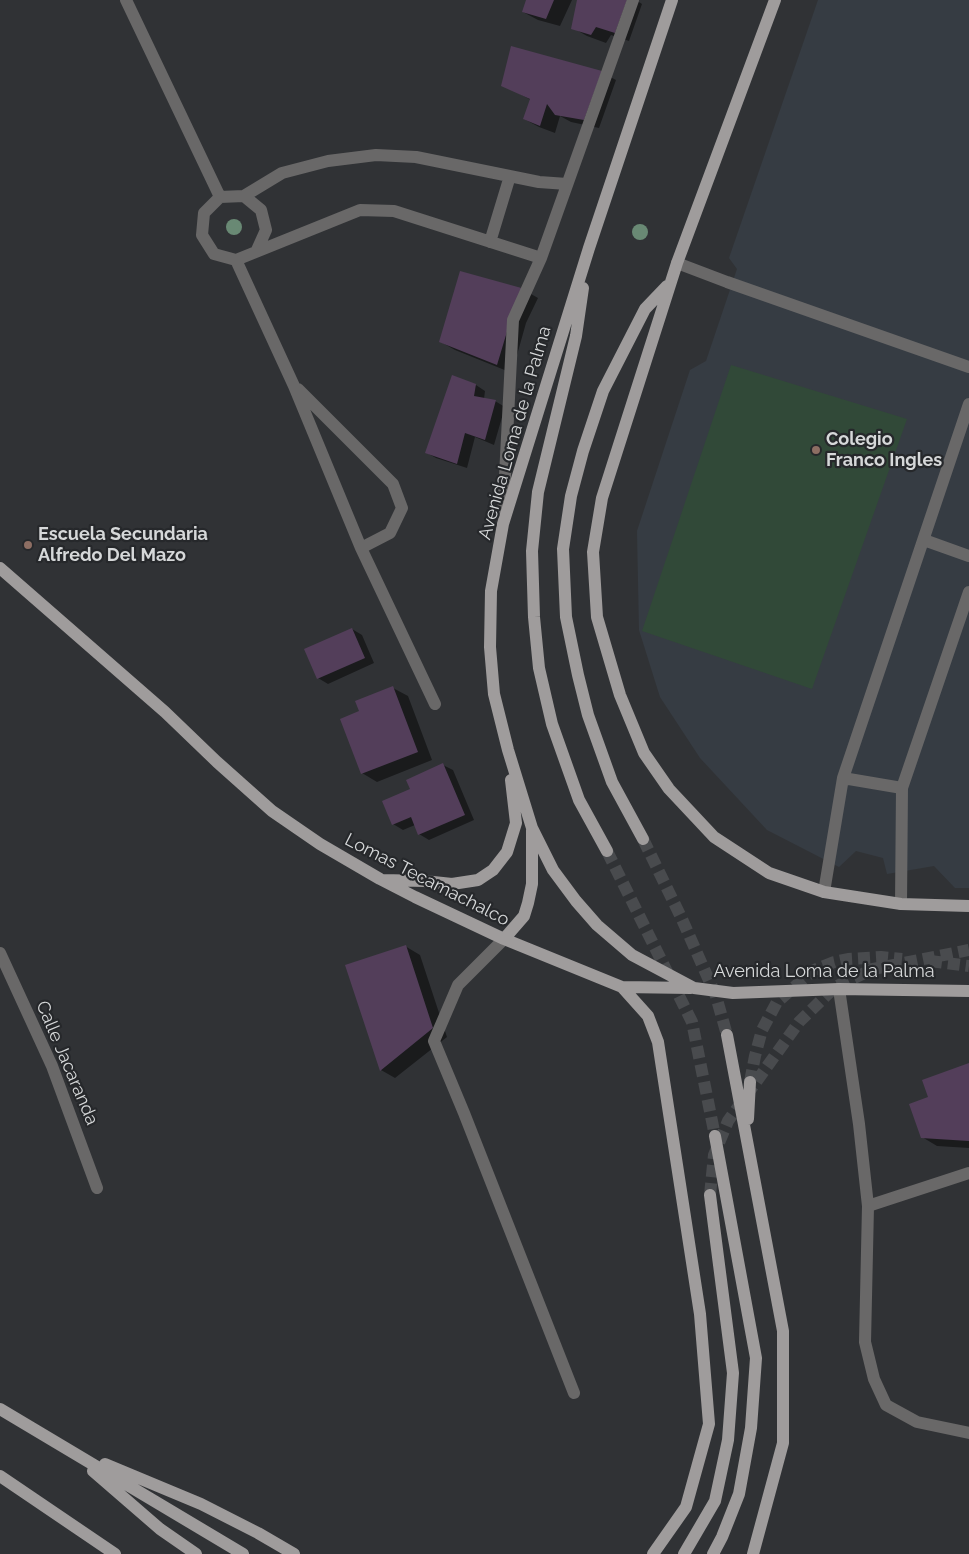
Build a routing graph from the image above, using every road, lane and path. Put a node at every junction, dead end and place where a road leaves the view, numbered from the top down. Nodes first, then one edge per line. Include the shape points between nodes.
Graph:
1 (126, 0) edge
2 (633, 0) edge
3 (672, 0) edge
4 (775, 0) edge
5 (510, 176) junction
6 (567, 184) junction
7 (244, 196) junction
8 (220, 197) junction
9 (490, 242) junction
10 (589, 248) junction
11 (257, 250) junction
12 (541, 258) junction
13 (236, 260) junction
14 (677, 263) junction
15 (670, 283) junction
16 (969, 367) edge
17 (294, 386) junction
18 (969, 404) edge
19 (503, 524) junction
20 (924, 540) junction
21 (361, 548) junction
22 (969, 556) edge
23 (0, 567) edge
24 (969, 592) edge
25 (436, 704) dead end
26 (508, 750) junction
27 (843, 778) junction
28 (902, 788) junction
29 (532, 828) junction
30 (643, 839) tunnel mouth
31 (607, 851) tunnel mouth
32 (380, 880) junction
33 (824, 892) junction
34 (901, 904) junction
35 (969, 906) edge
36 (504, 939) junction
37 (0, 953) edge
38 (622, 987) junction
39 (694, 988) junction
40 (839, 989) junction
41 (969, 991) edge
42 (728, 1035) tunnel mouth
43 (750, 1082) tunnel mouth
44 (715, 1136) tunnel mouth
45 (747, 1141) junction
46 (969, 1173) edge
47 (98, 1188) dead end
48 (710, 1195) tunnel mouth
49 (868, 1206) junction
50 (574, 1393) dead end
51 (0, 1409) edge
52 (969, 1433) edge
53 (66, 1448) junction
54 (0, 1476) edge
55 (115, 1554) edge
56 (196, 1554) edge
57 (243, 1554) edge
58 (294, 1554) edge
59 (653, 1554) edge
60 (684, 1554) edge
61 (713, 1554) edge
62 (753, 1554) edge

1 - 8 street
2 - 6 street
3 - 10 main road, Avenida Loma de la Palma
4 - 14 main road
5 - 6 street
5 - 7 street via 416,157 376,155 328,161 282,173
5 - 9 street
6 - 12 street
7 - 8 street
7 - 11 street via 261,210 266,230
8 - 13 street via 204,213 202,236 214,254
9 - 11 street via 394,211 360,210
9 - 12 street
10 - 19 main road, Avenida Loma de la Palma
10 - 31 main road via 576,336 538,492 532,551 539,668 552,724 579,800
11 - 13 street
12 - 19 street via 513,320
13 - 17 street
14 - 15 main road
14 - 16 street
15 - 30 main road via 645,309 603,391 582,451 563,549 566,617 588,715 612,782
15 - 33 main road via 602,498 593,552 597,617 623,704 644,753 669,789 714,836 769,873
17 - 21 street
17 - 21 street via 393,484 402,508 390,533
18 - 20 street
19 - 26 main road, Avenida Loma de la Palma via 491,591 490,646 494,694
20 - 22 street
20 - 27 street
21 - 25 street
23 - 32 main road, Lomas Tecamachalco via 272,811
24 - 28 street
26 - 29 main road, Avenida Loma de la Palma
26 - 32 main road via 516,822 507,852 493,870 478,880 452,884
27 - 28 street
27 - 33 street
28 - 34 street
29 - 36 main road via 532,884 528,904 524,916
29 - 39 main road, Avenida Loma de la Palma via 553,870 597,924 632,955
32 - 36 main road, Lomas Tecamachalco
33 - 34 main road
34 - 35 main road
36 - 38 main road, Lomas Tecamachalco
36 - 50 street via 458,985 434,1041
37 - 47 street, Calle Jacaranda via 52,1066
38 - 39 main road, Lomas Tecamachalco
38 - 59 main road via 648,1016 658,1042 700,1314 709,1424 686,1507
39 - 40 main road, Avenida Loma de la Palma via 733,993
40 - 41 main road, Avenida Loma de la Palma
40 - 49 street
42 - 45 main road
43 - 45 main road
44 - 61 main road via 756,1358 751,1428 739,1494
45 - 62 main road via 784,1331 783,1443
46 - 49 street
48 - 60 main road via 733,1373 728,1440 715,1500
49 - 52 street via 865,1342 874,1379 886,1405 917,1422
51 - 53 main road
53 - 56 main road via 160,1529
53 - 57 main road
53 - 58 main road via 201,1504
54 - 55 main road

